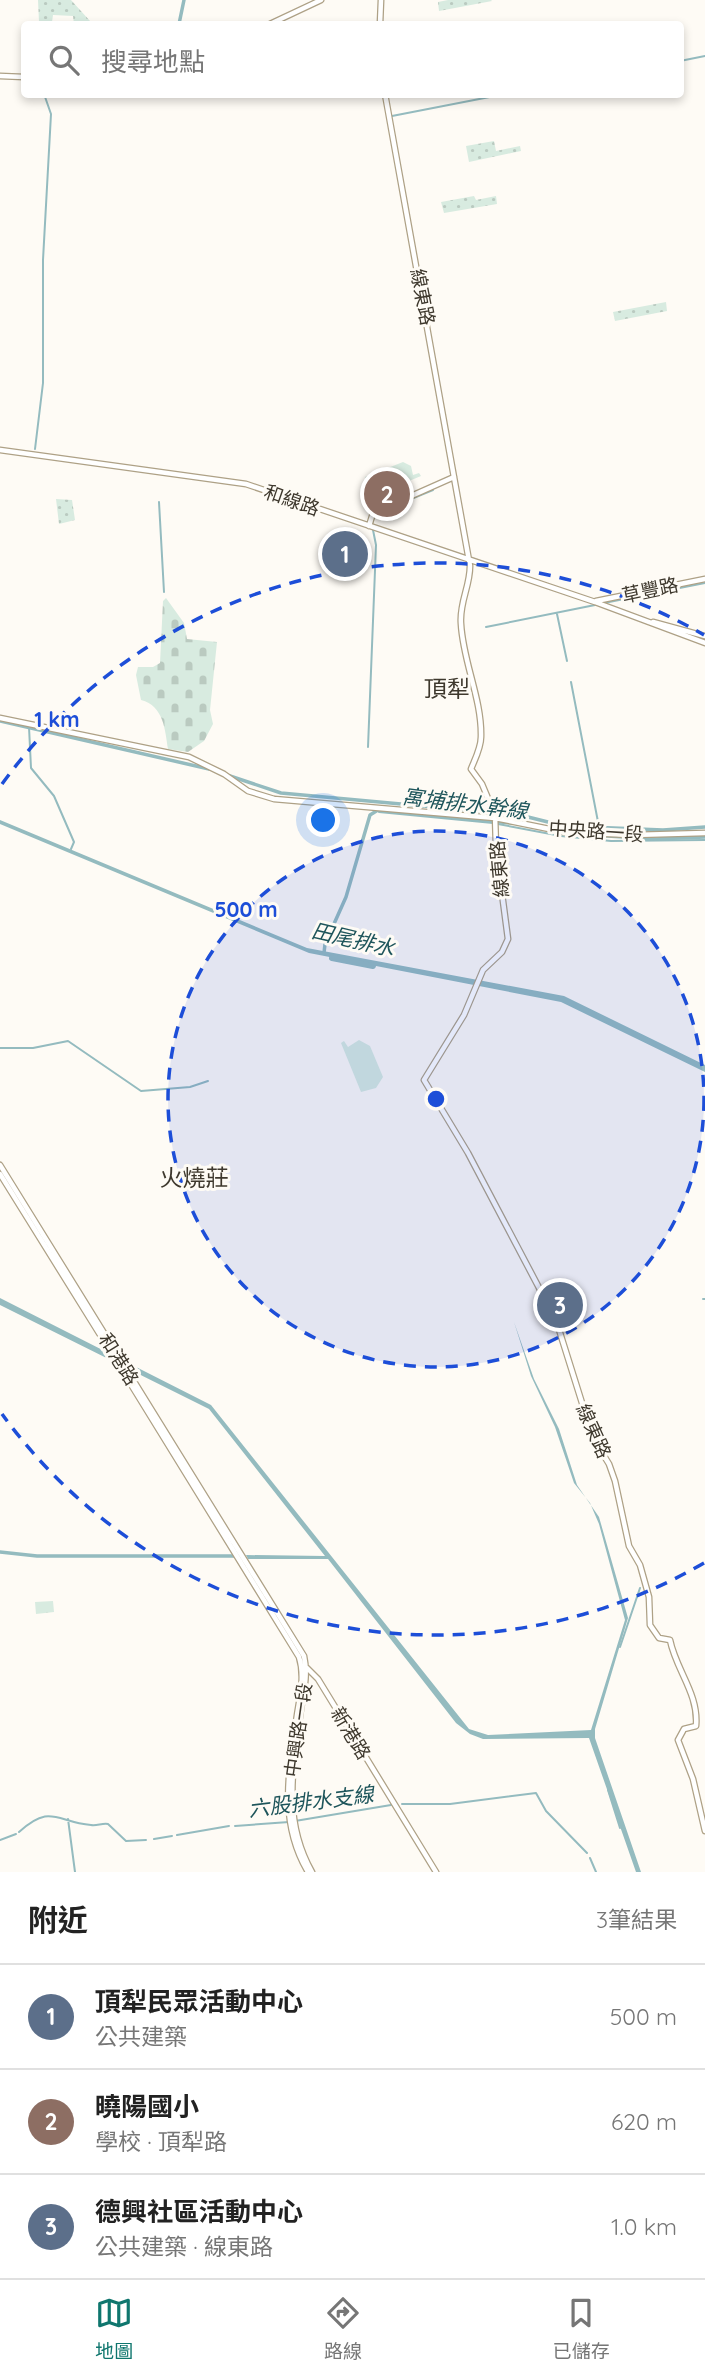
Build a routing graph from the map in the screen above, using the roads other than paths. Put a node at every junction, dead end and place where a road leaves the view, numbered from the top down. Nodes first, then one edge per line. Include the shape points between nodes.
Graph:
1 (321, 0) edge
2 (381, 0) edge
3 (276, 21) edge
4 (380, 21) edge
5 (0, 76) edge
6 (21, 77) edge
7 (386, 98) edge
8 (0, 450) edge
9 (454, 477) junction
10 (369, 526) junction
11 (469, 560) junction
12 (705, 579) edge
13 (595, 601) junction
14 (652, 622) junction
15 (705, 636) edge
16 (705, 643) edge
17 (0, 718) edge
18 (495, 818) junction
19 (705, 833) edge
20 (0, 1165) edge
21 (0, 1174) edge
22 (82, 1304) junction
23 (244, 1560) joint
24 (305, 1669) junction
25 (705, 1830) edge
26 (310, 1872) edge
27 (436, 1872) edge

1 - 3 street
2 - 4 street
5 - 6 street
7 - 9 street, 線東路
8 - 10 street, 和線路 via 246,484
9 - 10 street via 373,513
9 - 11 street, 線東路
10 - 11 street, 和線路
11 - 13 street, 和線路
11 - 18 street, 線東路 via 470,583 460,607 461,625 481,736 471,768
12 - 13 street, 草豐路
13 - 14 street, 和線路
14 - 15 street, 和線路
14 - 16 street, 和線路
17 - 18 street, 中央路一段 via 189,757 239,786 282,800
18 - 19 street, 中央路一段 via 564,832
18 - 25 street, 線東路 via 508,939 478,978 464,1015 424,1080 556,1320 593,1438 609,1464 629,1546 646,1586 652,1629 658,1638 670,1640 696,1708 696,1726 681,1732 678,1740
20 - 22 street, 和港路
21 - 22 street, 和港路
22 - 23 street, 和港路
23 - 24 street, 新港路
24 - 26 street, 中興路一段 via 286,1793 290,1831
24 - 27 street, 新港路 via 318,1679

